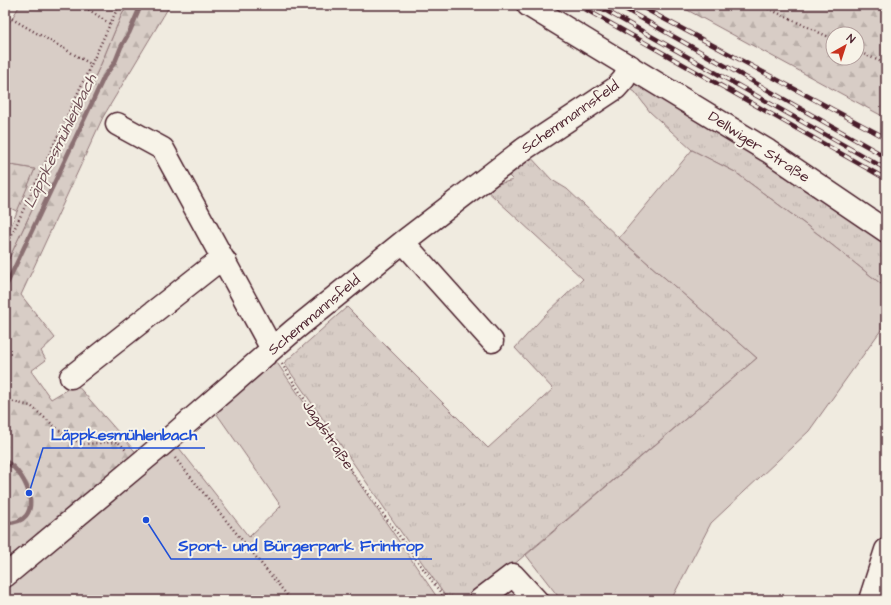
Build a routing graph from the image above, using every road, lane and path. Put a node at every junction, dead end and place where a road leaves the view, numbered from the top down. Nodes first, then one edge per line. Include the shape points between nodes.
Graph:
1 (82, 5) edge
2 (119, 5) edge
3 (528, 5) edge
4 (761, 5) edge
5 (5, 16) edge
6 (110, 24) junction
7 (825, 35) edge
8 (865, 54) edge
9 (91, 64) junction
10 (886, 64) edge
11 (630, 66) junction
12 (117, 124) dead end
13 (886, 231) edge
14 (403, 242) junction
15 (5, 249) edge
16 (225, 261) junction
17 (492, 341) dead end
18 (272, 349) junction
19 (71, 377) dead end
20 (5, 400) edge
21 (163, 444) junction
22 (139, 463) junction
23 (886, 550) edge
24 (5, 576) edge
25 (878, 588) edge
26 (291, 600) edge
27 (446, 600) edge
28 (480, 600) edge
29 (536, 600) edge

1 - 6 path
2 - 6 path
3 - 11 street, Dellwiger Straße via 612,58
4 - 7 path
5 - 9 path
6 - 9 path
8 - 10 path
9 - 15 path
11 - 13 street, Dellwiger Straße via 768,151
11 - 14 street, Schemmannsfeld via 616,88 524,149
12 - 16 street via 163,148
14 - 17 street
14 - 18 street, Schemmannsfeld
16 - 18 street
16 - 19 street via 212,266
18 - 21 street, Schemmannsfeld
18 - 27 path, Jagdstraße via 340,456
20 - 22 path via 31,406 67,437 83,444 118,442
21 - 22 street, Schemmannsfeld
21 - 26 path
22 - 24 street, Schemmannsfeld
23 - 25 street
28 - 29 street via 513,574

